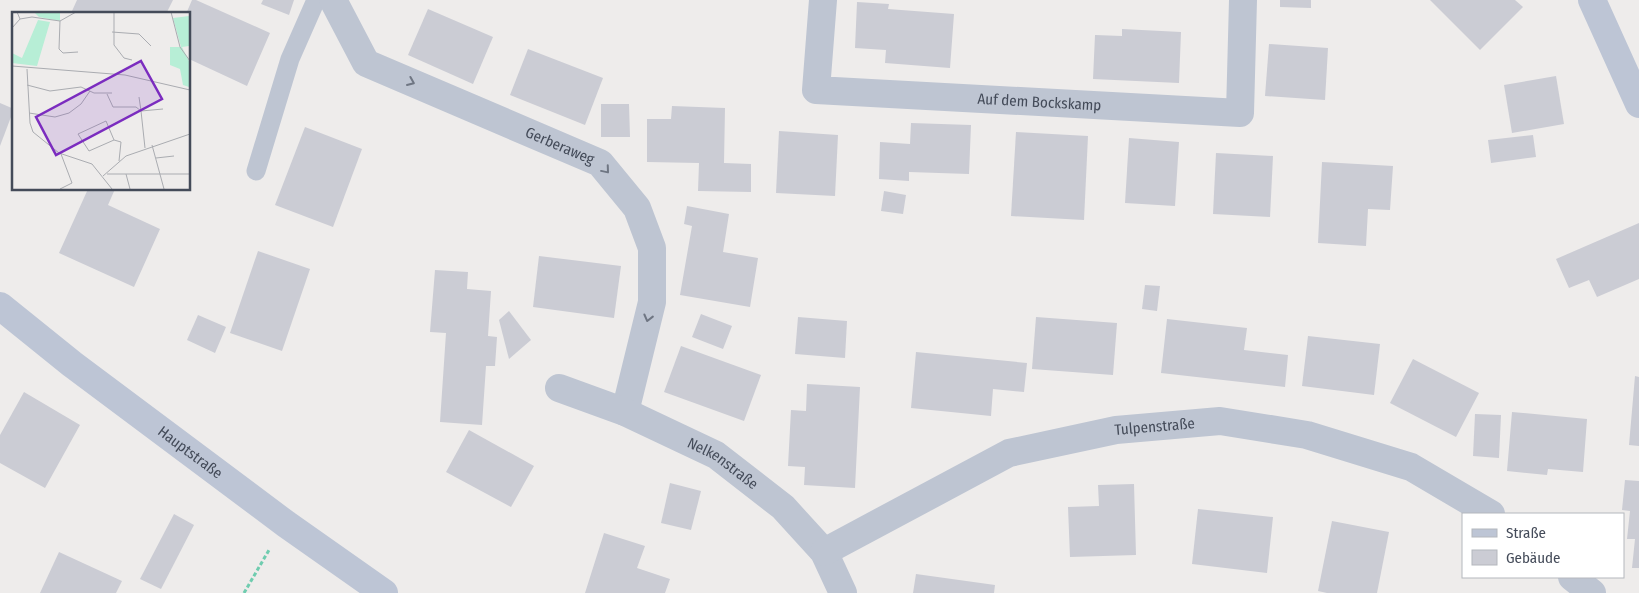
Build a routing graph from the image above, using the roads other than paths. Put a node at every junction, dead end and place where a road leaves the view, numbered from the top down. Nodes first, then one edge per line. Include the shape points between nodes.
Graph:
1 (316, 0) edge
2 (333, 0) edge
3 (823, 0) edge
4 (1243, 0) edge
5 (1592, 0) edge
6 (1639, 104) edge
7 (256, 171) dead end
8 (0, 306) edge
9 (558, 388) dead end
10 (625, 412) junction
11 (1489, 513) edge
12 (824, 552) junction
13 (1573, 578) edge
14 (384, 593) edge
15 (843, 593) edge
16 (1592, 593) edge

1 - 7 lane via 290,60
2 -> 10 street, Gerberaweg via 366,63 600,163 638,208 652,248 652,302
3 - 4 street, Auf dem Bockskamp via 816,90 1240,113
5 - 6 main road
8 - 14 main road, Hauptstraße via 286,524
9 - 10 street, Nelkenstraße
10 - 12 street, Nelkenstraße via 716,455 783,507
11 - 12 street, Tulpenstraße via 1411,466 1307,434 1220,421 1116,430 1009,453
12 - 15 street, Nelkenstraße
13 - 16 street

